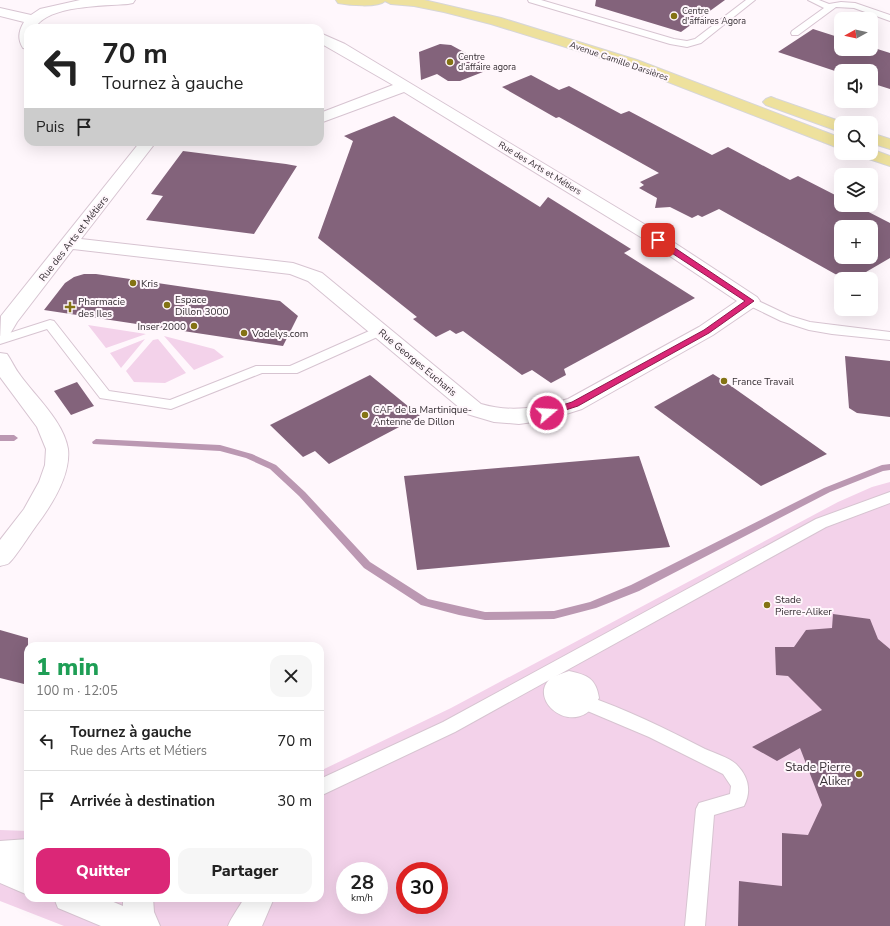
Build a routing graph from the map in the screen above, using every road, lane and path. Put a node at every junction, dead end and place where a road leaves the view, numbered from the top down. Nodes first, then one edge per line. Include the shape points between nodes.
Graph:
1 (128, 0) edge
2 (343, 0) edge
3 (379, 0) edge
4 (391, 0) edge
5 (458, 0) edge
6 (532, 0) edge
7 (751, 0) edge
8 (812, 0) edge
9 (830, 8) junction
10 (0, 12) edge
11 (890, 18) edge
12 (33, 20) junction
13 (30, 24) edge
14 (795, 33) dead end
15 (324, 39) edge
16 (405, 86) junction
17 (324, 116) edge
18 (834, 124) edge
19 (878, 140) edge
20 (834, 141) edge
21 (890, 144) edge
22 (145, 146) edge
23 (878, 157) edge
24 (890, 161) edge
25 (70, 243) junction
26 (750, 301) junction
27 (380, 331) junction
28 (0, 335) edge
29 (890, 336) edge
30 (0, 340) edge
31 (0, 359) edge
32 (890, 497) edge
33 (0, 557) edge
34 (546, 684) junction
35 (584, 702) joint
36 (324, 786) edge
37 (24, 852) edge
38 (0, 854) edge
39 (0, 869) edge
40 (24, 879) edge
41 (79, 902) edge
42 (138, 902) edge
43 (257, 902) edge
44 (136, 926) edge
45 (145, 926) edge
46 (244, 926) edge
47 (695, 926) edge

1 - 12 street via 62,6 46,11
2 - 3 main road
4 - 20 main road, Avenue Camille Darsières via 438,7 496,21 632,63
5 - 18 main road, Avenue Camille Darsières via 571,32
6 - 7 lane via 672,42 687,44 698,41
8 - 9 lane
9 - 11 lane via 845,4
9 - 14 lane
10 - 12 street
12 - 13 street
15 - 16 street, Rue des Arts et Métiers
16 - 17 street
16 - 26 street, Rue des Arts et Métiers via 658,240
19 - 21 main road
22 - 25 street, Rue des Arts et Métiers
23 - 24 main road
25 - 27 street, Rue Georges Eucharis via 293,269 315,277
25 - 28 street, Rue des Arts et Métiers via 8,320
26 - 27 street, Rue Georges Eucharis via 706,331 575,404 547,413 519,417 494,415 474,409
26 - 29 lane via 800,323
27 - 30 lane via 292,370 261,369 171,405 105,394 50,324
31 - 33 street via 53,435 58,460 44,498
32 - 34 lane via 821,523
34 - 35 street via 557,692 559,700 567,706 577,706
34 - 36 lane
35 - 47 lane via 655,732 729,769 740,785 738,800 705,809
37 - 38 street
39 - 40 street
41 - 44 street
42 - 45 street
43 - 46 street

